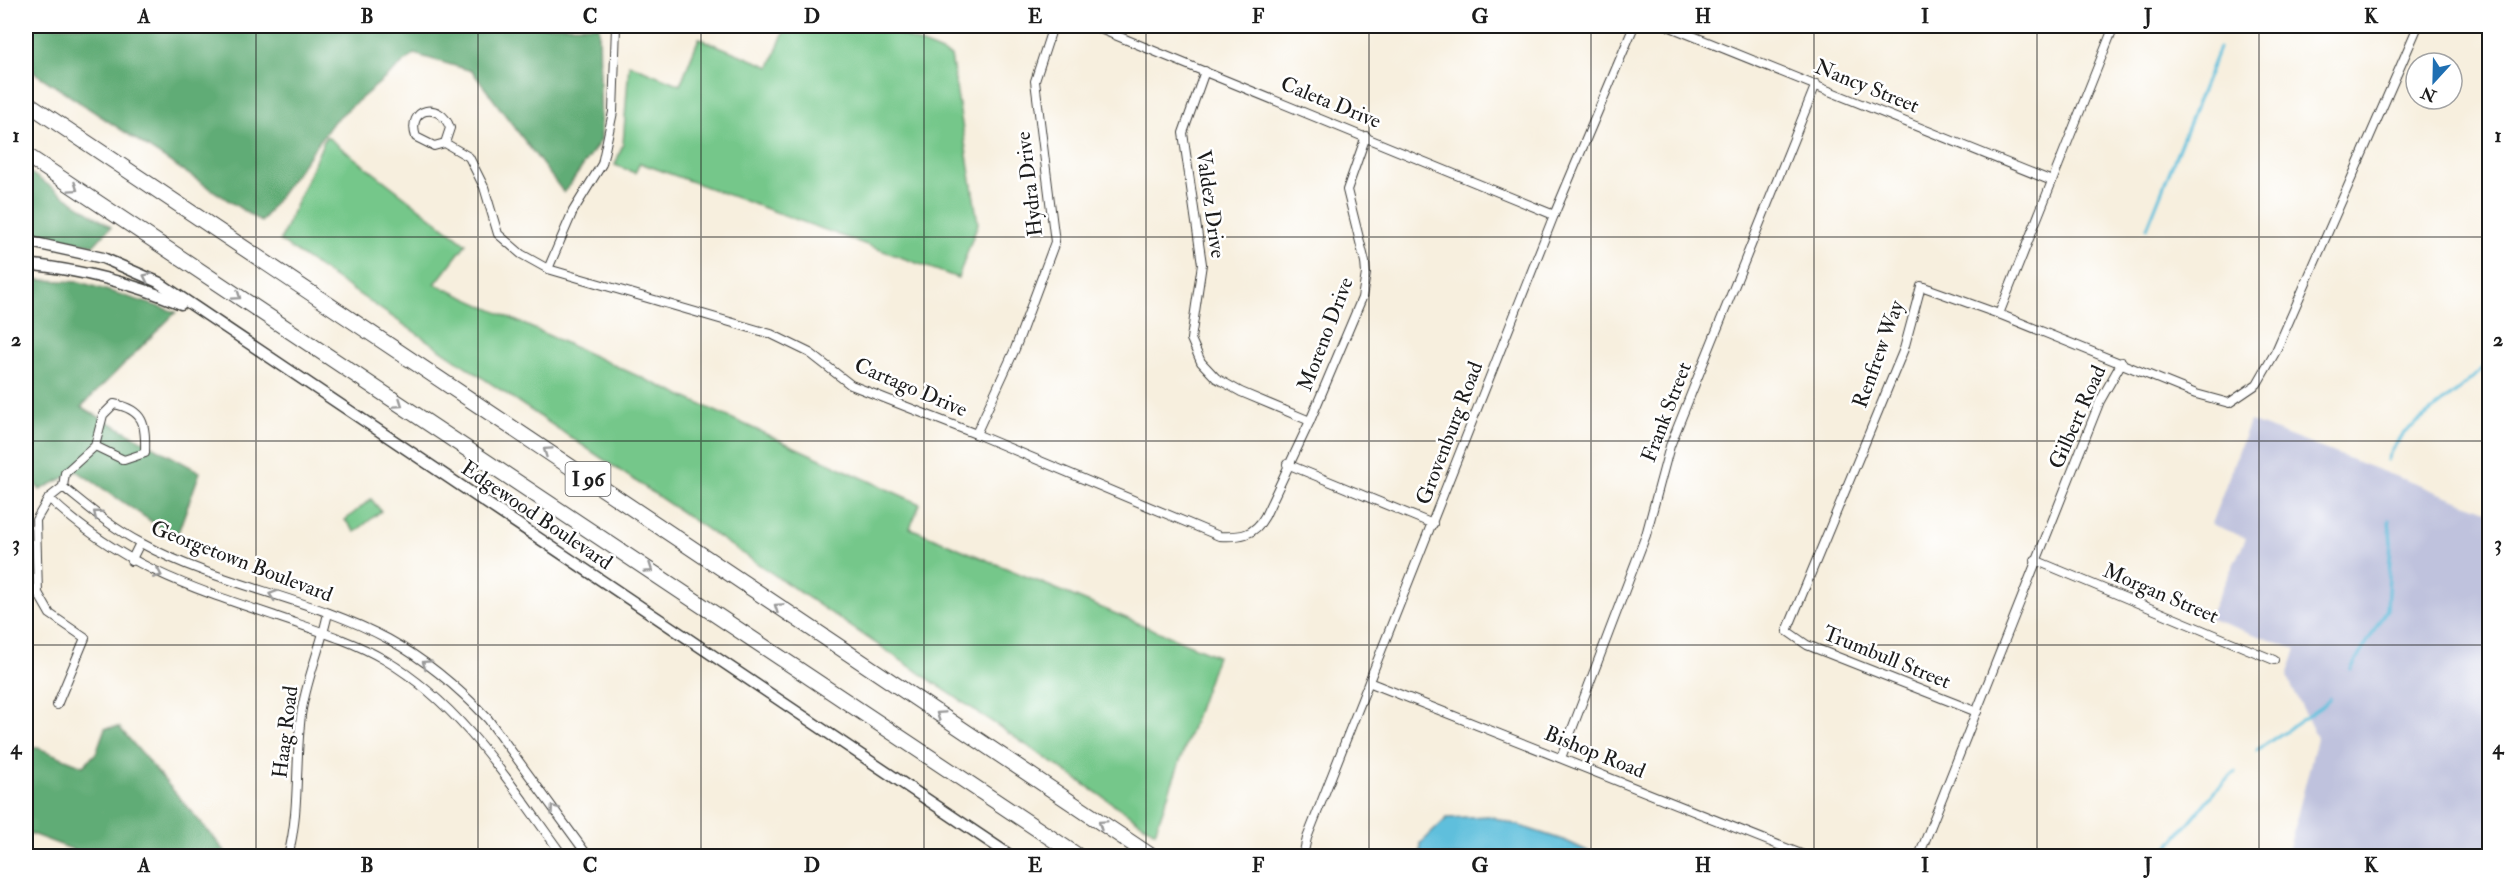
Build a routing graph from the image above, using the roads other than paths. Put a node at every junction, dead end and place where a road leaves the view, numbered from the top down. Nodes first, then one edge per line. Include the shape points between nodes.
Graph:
1 (616, 26) edge
2 (1053, 26) edge
3 (1093, 26) edge
4 (1634, 26) edge
5 (1668, 26) edge
6 (2114, 26) edge
7 (2418, 26) edge
8 (1205, 71) junction
9 (1816, 84) junction
10 (26, 102) edge
11 (1366, 136) junction
12 (445, 142) junction
13 (26, 155) edge
14 (2052, 181) junction
15 (1554, 215) junction
16 (26, 241) edge
17 (26, 264) edge
18 (548, 269) junction
19 (195, 310) junction
20 (1999, 314) junction
21 (2122, 362) junction
22 (1310, 421) junction
23 (976, 434) junction
24 (95, 446) junction
25 (1287, 464) junction
26 (63, 487) junction
27 (49, 498) junction
28 (1432, 524) junction
29 (1251, 533) joint
30 (140, 543) junction
31 (2035, 560) junction
32 (131, 561) junction
33 (26, 569) edge
34 (36, 569) junction
35 (328, 613) junction
36 (1787, 631) joint
37 (324, 633) junction
38 (2274, 660) dead end
39 (1371, 683) junction
40 (57, 705) dead end
41 (1977, 712) junction
42 (1561, 758) junction
43 (999, 804) junction
44 (288, 856) edge
45 (563, 856) edge
46 (588, 856) edge
47 (1011, 856) edge
48 (1072, 856) edge
49 (1078, 856) edge
50 (1151, 856) edge
51 (1303, 856) edge
52 (1806, 856) edge
53 (1919, 856) edge

1 - 18 street via 613,112 602,164 573,211
2 - 23 street, Hydra Drive via 1035,81 1055,242 1015,349
3 - 8 street, Caleta Drive
4 - 15 street, Grovenburg Road
5 - 9 street, Nancy Street
6 - 14 street
7 - 21 street, Gilbert Road via 2276,351 2257,384 2229,403 2196,394
8 - 11 street, Caleta Drive
8 - 22 street, Valdez Drive via 1183,133 1202,264 1191,339 1201,362 1216,378
9 - 14 street, Nancy Street
9 - 42 street, Frank Street via 1670,446 1646,535
50 -> 10 highway, I 96
11 - 15 street, Caleta Drive
11 - 22 street, Moreno Drive via 1347,190 1365,262 1365,285 1357,313
12 - 12 street, Cartago Drive via 434,146 416,137 413,128 423,111 431,110 448,122 450,129
12 - 18 street, Cartago Drive via 469,157 484,188 498,234 521,254
13 -> 43 highway, I 96
14 - 20 street
15 - 28 street, Grovenburg Road
19 -> 16 street, Edgewood Boulevard via 158,282 131,269 71,249
17 - 19 street via 111,277
18 - 23 street, Cartago Drive via 771,334 810,353 851,385
19 - 47 street, Edgewood Boulevard
20 - 21 street
20 - 36 street, Renfrew Way via 1921,286 1904,349
21 - 31 street, Gilbert Road via 2100,401
22 - 25 street, Moreno Drive
23 - 29 street, Cartago Drive via 1219,536
24 - 24 street via 124,460 145,453 146,426 131,408 114,404 103,415
24 - 26 street via 64,472
25 - 28 street
25 - 29 street, Moreno Drive via 1265,516
26 - 27 street
30 -> 26 street, Georgetown Boulevard
27 - 32 street, Georgetown Boulevard via 73,521
27 - 34 street via 36,520
28 - 39 street, Grovenburg Road
30 - 32 street
35 -> 30 street, Georgetown Boulevard via 234,582
31 - 38 street, Morgan Street
31 - 41 street, Gilbert Road
32 -> 37 street, Georgetown Boulevard via 228,601
33 - 34 street
34 - 40 street via 42,604 85,638
35 - 37 street, Haag Road
46 -> 35 street, Georgetown Boulevard via 505,740 468,698 426,663 388,639
36 - 41 street, Trumbull Street via 1807,645
37 - 44 street, Haag Road via 301,713 295,822
37 - 45 street, Georgetown Boulevard via 384,660 441,701 481,743
39 - 42 street, Bishop Road
39 - 51 street, Grovenburg Road
41 - 53 street, Gilbert Road
42 - 52 street, Bishop Road
43 - 48 highway
43 - 49 highway, I 96

